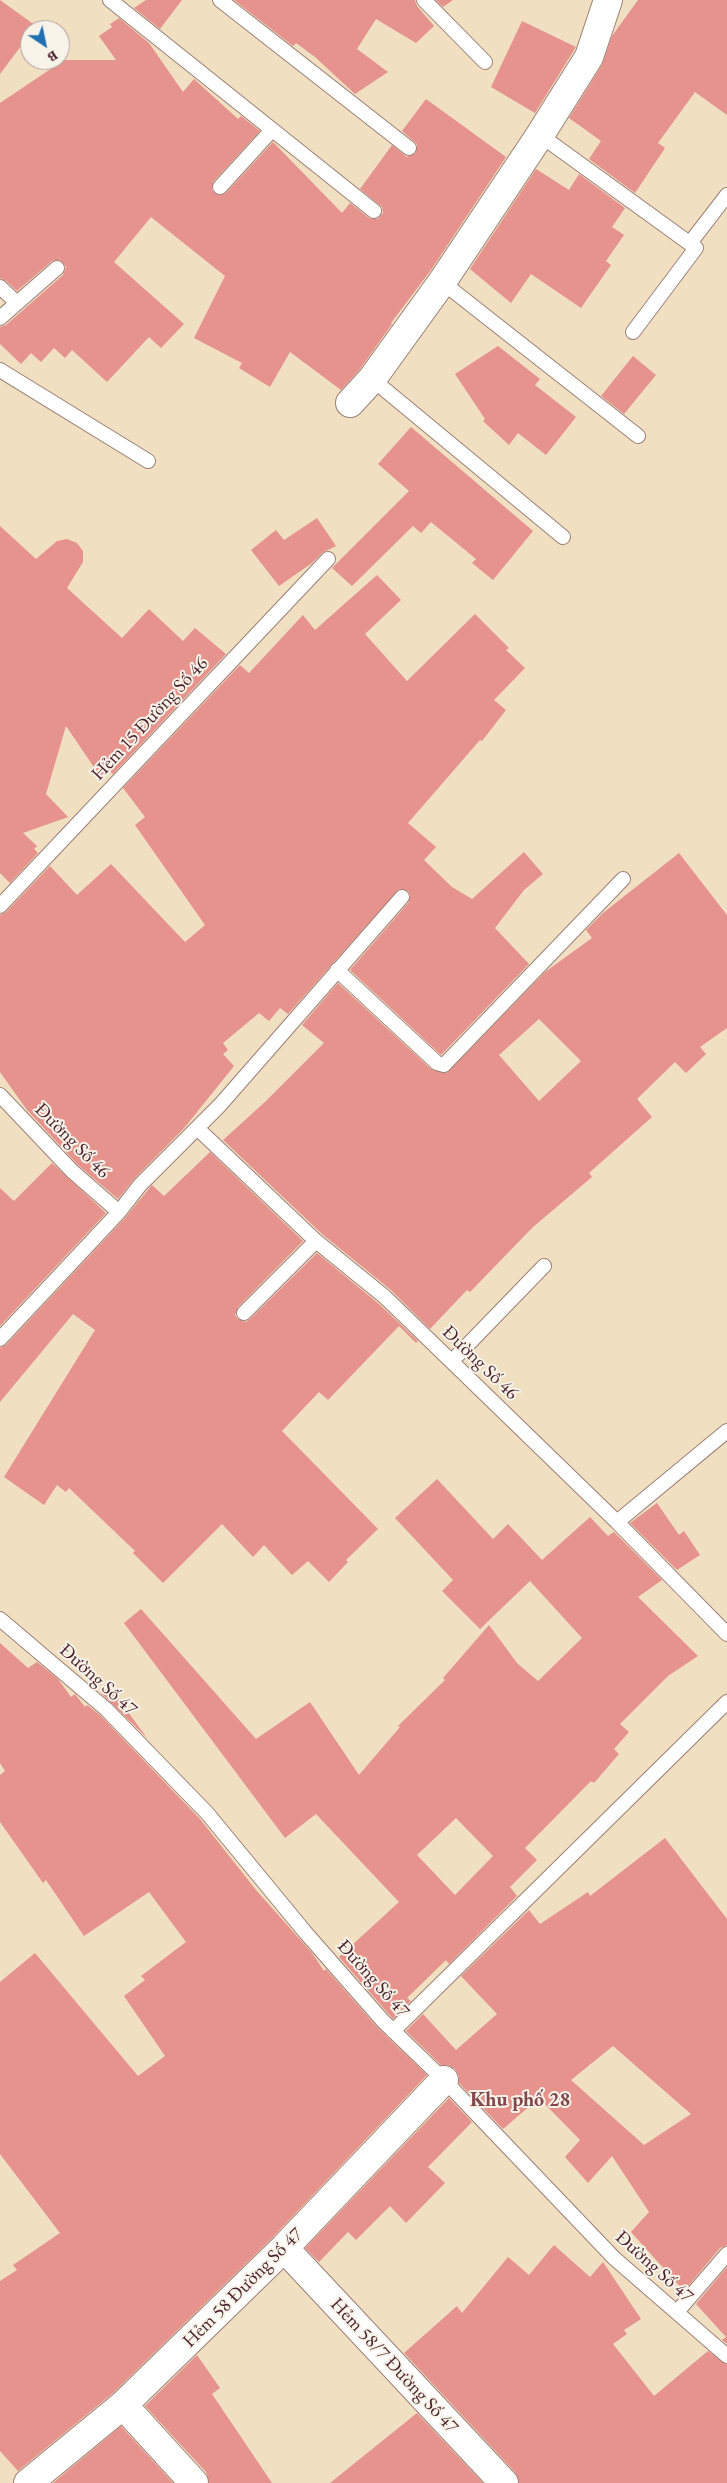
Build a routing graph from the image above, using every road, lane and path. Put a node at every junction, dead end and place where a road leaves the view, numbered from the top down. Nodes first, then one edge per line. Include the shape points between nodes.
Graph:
1 (110, 0) edge
2 (220, 0) edge
3 (424, 0) edge
4 (608, 0) edge
5 (484, 62) dead end
6 (272, 130) junction
7 (540, 135) junction
8 (409, 148) dead end
9 (220, 187) dead end
10 (727, 195) edge
11 (374, 211) dead end
12 (690, 243) junction
13 (57, 268) dead end
14 (442, 282) junction
15 (0, 287) edge
16 (16, 302) junction
17 (0, 318) edge
18 (633, 332) dead end
19 (0, 370) edge
20 (372, 379) junction
21 (350, 403) dead end
22 (638, 436) dead end
23 (148, 461) dead end
24 (563, 537) dead end
25 (328, 559) dead end
26 (624, 879) dead end
27 (402, 897) dead end
28 (0, 906) edge
29 (337, 970) junction
30 (0, 1095) edge
31 (197, 1128) junction
32 (119, 1212) junction
33 (316, 1240) junction
34 (544, 1266) dead end
35 (244, 1313) dead end
36 (0, 1339) edge
37 (452, 1361) junction
38 (727, 1432) edge
39 (617, 1522) junction
40 (0, 1619) edge
41 (727, 1634) edge
42 (727, 1702) edge
43 (393, 2031) junction
44 (444, 2080) junction
45 (284, 2248) junction
46 (727, 2254) edge
47 (677, 2312) junction
48 (727, 2356) edge
49 (123, 2405) junction
50 (28, 2483) edge
51 (194, 2483) edge
52 (504, 2483) edge

1 - 6 lane
2 - 8 lane
3 - 5 lane
4 - 7 street via 589,57
6 - 9 lane
6 - 11 lane
7 - 12 lane
7 - 14 street
10 - 12 lane
12 - 18 lane via 696,248
13 - 16 lane
14 - 20 street
14 - 22 lane
15 - 16 lane
16 - 17 lane
19 - 23 lane
20 - 21 street
20 - 24 lane
25 - 28 lane, Hẻm 15 Đường Số 46
26 - 29 lane via 444,1065 437,1063
27 - 29 lane
29 - 31 lane
30 - 32 lane, Đường Số 46 via 72,1172
31 - 32 lane via 140,1185
31 - 33 lane, Đường Số 46
32 - 36 lane
33 - 35 lane
33 - 37 lane, Đường Số 46 via 385,1297
34 - 37 lane
37 - 39 lane, Đường Số 46
38 - 39 lane
39 - 41 lane, Đường Số 46
40 - 43 lane, Đường Số 47 via 106,1709 207,1813
42 - 43 lane
43 - 44 lane, Đường Số 47
44 - 45 street, Hẻm 58 Đường Số 47
44 - 47 lane, Đường Số 47 via 614,2258
45 - 49 street, Hẻm 58 Đường Số 47
45 - 52 street, Hẻm 58/7 Đường Số 47
46 - 47 lane
47 - 48 lane, Đường Số 47
49 - 50 street, Hẻm 58 Đường Số 47
49 - 51 street

